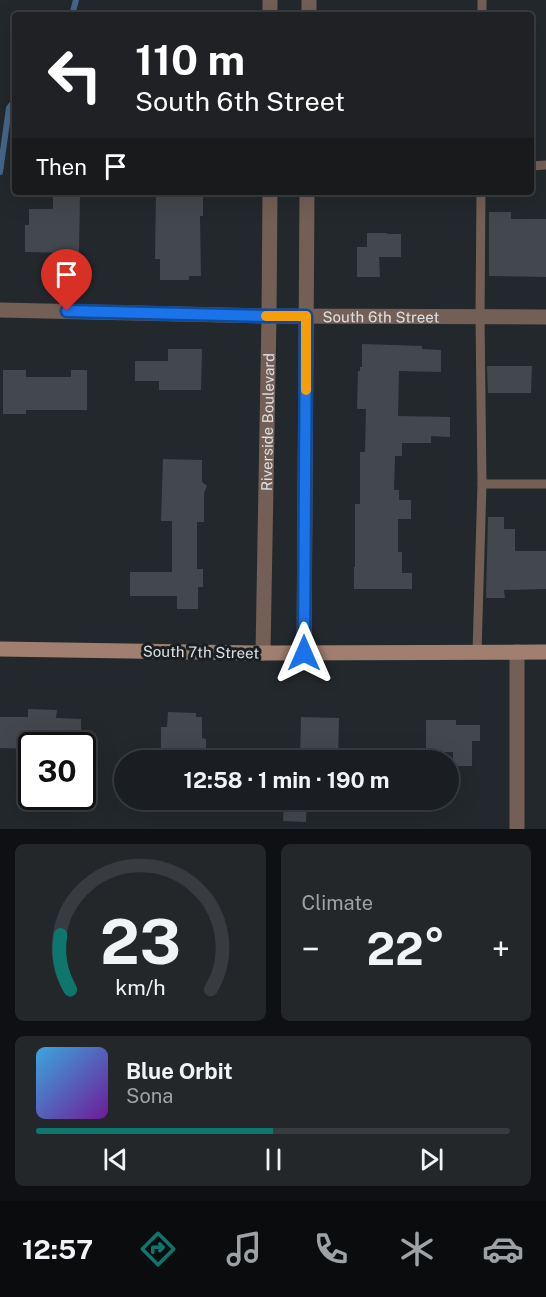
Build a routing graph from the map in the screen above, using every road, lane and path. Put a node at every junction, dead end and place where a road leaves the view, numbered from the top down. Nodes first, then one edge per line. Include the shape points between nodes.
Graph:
1 (270, 195) edge
2 (308, 195) edge
3 (481, 195) edge
4 (0, 310) edge
5 (269, 316) junction
6 (306, 316) junction
7 (480, 317) junction
8 (546, 317) edge
9 (482, 484) junction
10 (546, 484) edge
11 (0, 649) edge
12 (477, 652) junction
13 (517, 652) junction
14 (546, 652) edge
15 (263, 653) junction
16 (304, 653) junction
17 (517, 829) edge

1 - 5 street, Riverside Boulevard
2 - 6 street
3 - 7 lane
4 - 5 street, South 6th Street
5 - 6 street, South 6th Street
5 - 15 street, Riverside Boulevard
6 - 7 street, South 6th Street
6 - 16 street
7 - 8 street, South 6th Street
7 - 9 lane
9 - 10 lane
9 - 12 lane
11 - 15 main road, South 7th Street
12 - 13 main road, South 7th Street
12 - 16 main road, South 7th Street
13 - 14 main road, South 7th Street
13 - 17 street
15 - 16 main road, South 7th Street

